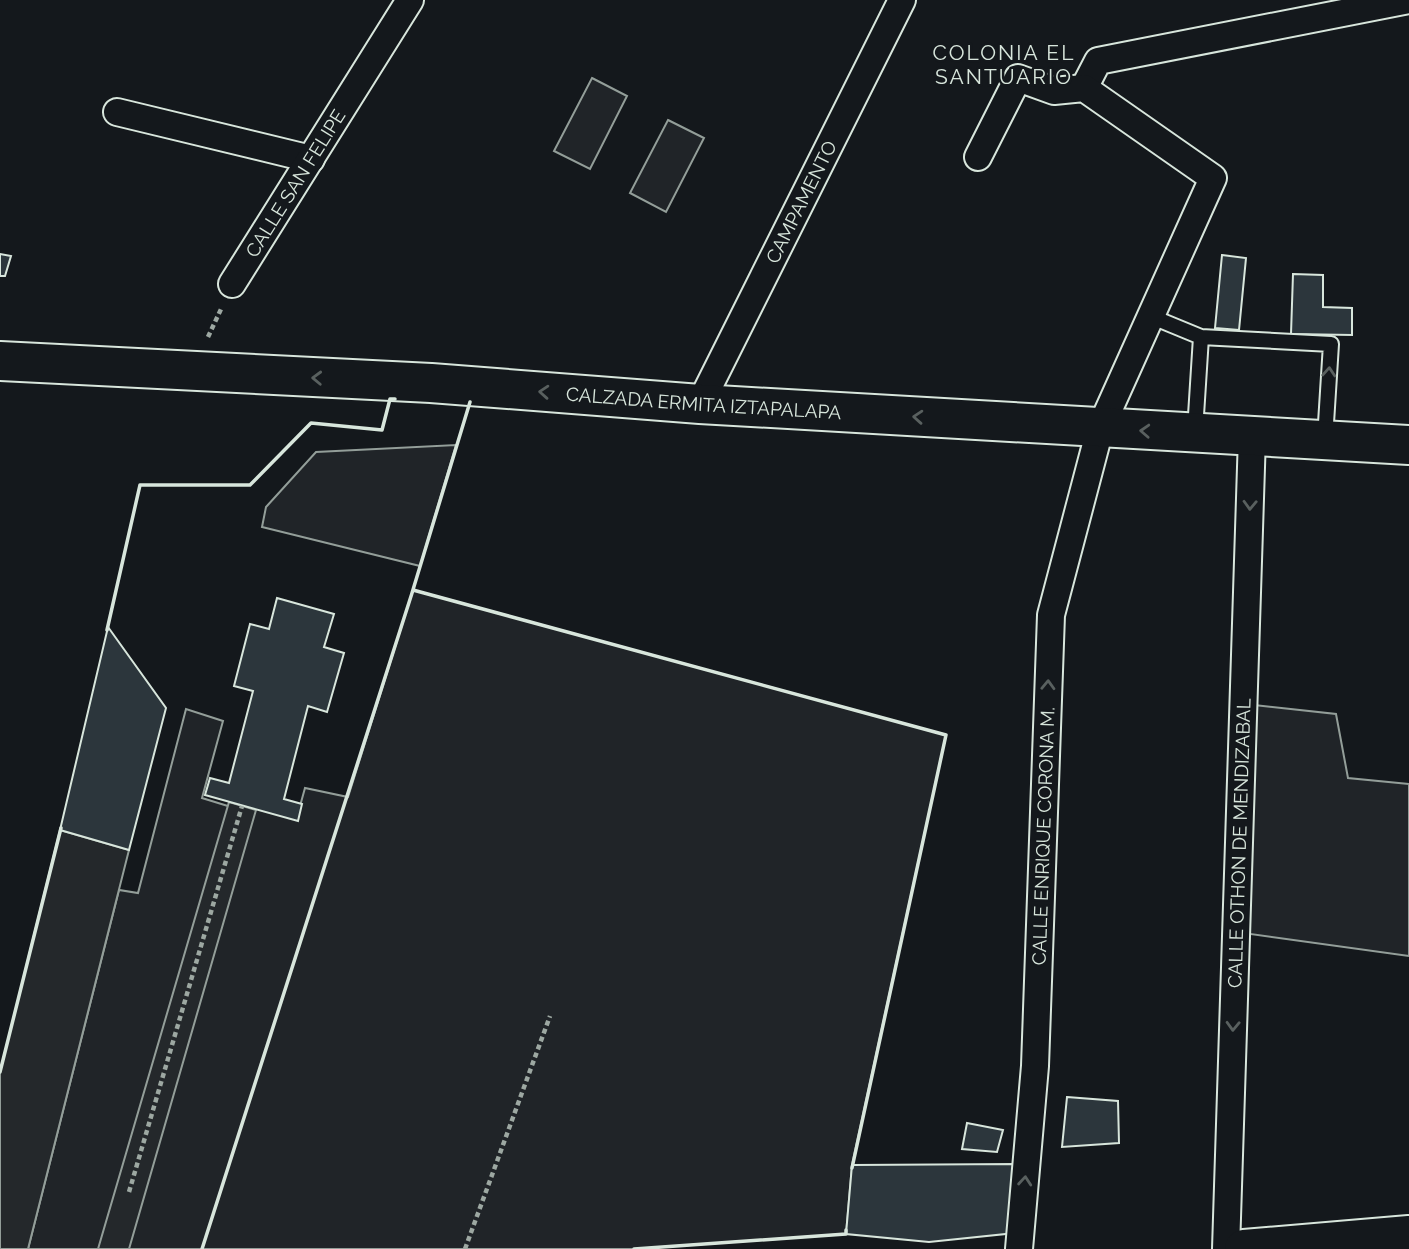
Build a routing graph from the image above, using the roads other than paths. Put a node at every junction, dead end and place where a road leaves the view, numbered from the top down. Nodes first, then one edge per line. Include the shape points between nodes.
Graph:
1 (410, 0) edge
2 (902, 0) edge
3 (1409, 0) edge
4 (1084, 88) junction
5 (117, 112) dead end
6 (978, 157) dead end
7 (311, 159) junction
8 (232, 284) road end
9 (1150, 316) junction
10 (1201, 337) junction
11 (0, 361) edge
12 (700, 404) junction
13 (1100, 429) junction
14 (1195, 433) junction
15 (1252, 436) junction
16 (1325, 440) junction
17 (1409, 445) edge
18 (1409, 1235) edge
19 (1264, 1248) edge
20 (1019, 1249) edge
21 (1226, 1249) edge

1 - 7 street, CALLE SAN FELIPE
2 - 12 street, CAMPAMENTO
3 - 4 street via 1098,61
4 - 6 street via 1054,91 1018,78
4 - 9 street, CALLE ENRIQUE CORONA M. via 1213,178
5 - 7 street
7 - 8 street, CALLE SAN FELIPE
9 - 10 lane
9 - 13 street, CALLE ENRIQUE CORONA M.
10 - 14 lane
16 -> 10 lane via 1331,344
12 -> 11 main road, CALZADA ERMITA IZTAPALAPA via 431,383
13 -> 12 main road, CALZADA ERMITA IZTAPALAPA
14 -> 13 main road, CALZADA ERMITA IZTAPALAPA
20 -> 13 street, CALLE ENRIQUE CORONA M. via 1035,1066 1051,615
14 - 15 main road, CALZADA ERMITA IZTAPALAPA
15 - 16 main road, CALZADA ERMITA IZTAPALAPA
15 -> 21 street, CALLE OTHON DE MENDIZABAL
16 - 17 main road, CALZADA ERMITA IZTAPALAPA
18 - 19 main road

